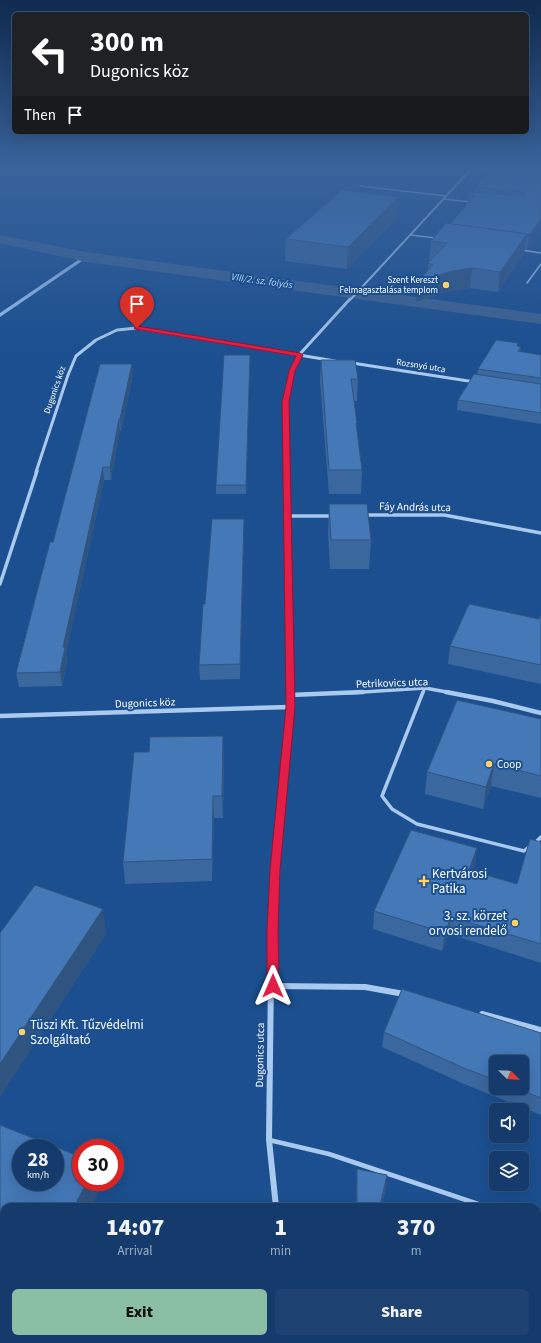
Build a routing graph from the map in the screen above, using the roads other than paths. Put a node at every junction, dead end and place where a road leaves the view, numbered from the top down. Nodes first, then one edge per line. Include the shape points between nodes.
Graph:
1 (415, 230) edge
2 (410, 235) junction
3 (436, 238) edge
4 (518, 250) edge
5 (541, 253) edge
6 (541, 264) edge
7 (527, 283) dead end
8 (300, 355) junction
9 (340, 361) edge
10 (348, 362) edge
11 (479, 382) edge
12 (286, 516) junction
13 (336, 516) edge
14 (359, 516) edge
15 (541, 533) edge
16 (0, 584) edge
17 (425, 688) junction
18 (290, 695) junction
19 (290, 707) junction
20 (541, 713) edge
21 (0, 716) edge
22 (541, 837) edge
23 (273, 986) junction
24 (410, 995) edge
25 (475, 1012) edge
26 (541, 1030) edge
27 (269, 1140) junction
28 (276, 1203) edge
29 (475, 1203) edge

1 - 2 street, Dugonics utca
2 - 3 lane
2 - 8 street, Dugonics utca
4 - 5 lane
6 - 7 lane
8 - 9 street
8 - 12 street, Dugonics utca via 292,371 286,402
8 - 16 street, Dugonics köz via 137,328 108,333 84,349 76,356 68,375
10 - 11 street, Rozsnyó utca
12 - 13 street
12 - 18 street, Dugonics utca
14 - 15 street, Fáy András utca via 444,515
17 - 18 street, Petrikovics utca
17 - 20 street, Petrikovics utca
17 - 22 lane via 382,796 392,809 417,824 524,851
18 - 19 street, Dugonics utca
19 - 21 street, Dugonics köz
19 - 23 street, Dugonics utca via 275,870
23 - 24 street via 365,987
23 - 27 street, Dugonics utca
25 - 26 street
27 - 28 street, Dugonics utca
27 - 29 lane via 329,1154

